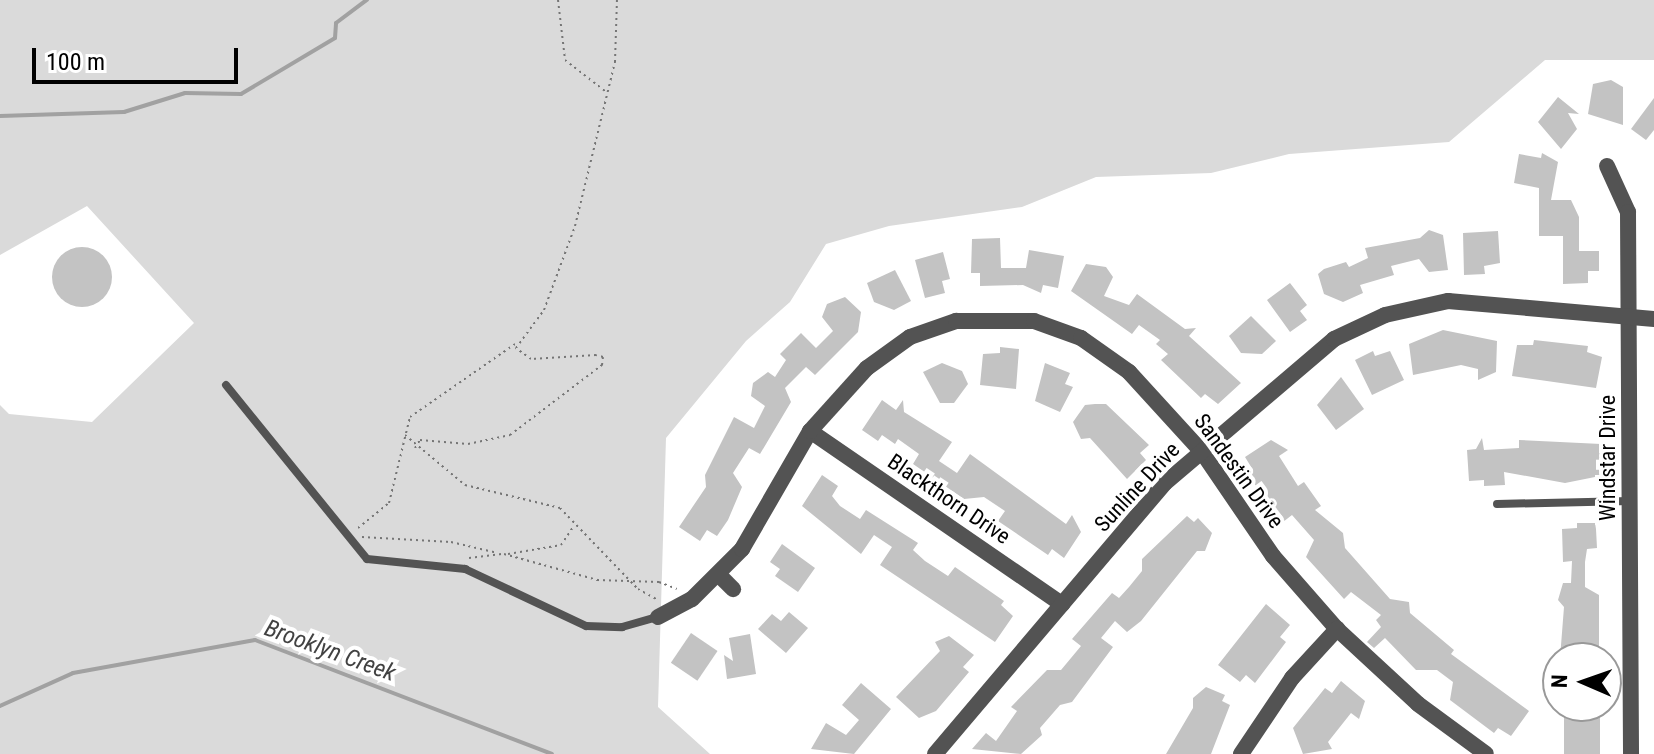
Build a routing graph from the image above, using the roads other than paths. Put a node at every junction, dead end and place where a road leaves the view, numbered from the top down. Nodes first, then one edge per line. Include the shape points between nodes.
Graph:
1 (1607, 166) dead end
2 (1630, 319) junction
3 (1654, 319) edge
4 (226, 385) dead end
5 (810, 431) junction
6 (1202, 452) junction
7 (1631, 501) junction
8 (1497, 504) dead end
9 (719, 575) junction
10 (733, 589) dead end
11 (1062, 604) junction
12 (666, 614) joint
13 (1337, 629) junction
14 (935, 754) edge
15 (1241, 754) edge
16 (1486, 754) edge
17 (1631, 754) edge

1 - 2 street, Windstar Drive via 1628,212
2 - 3 street, Sunline Drive
2 - 6 street, Sunline Drive via 1471,300 1385,315 1307,357
2 - 7 street, Windstar Drive
4 - 12 lane via 367,559 445,566 489,577 562,620 586,626 622,627
5 - 6 street, Sandestin Drive via 867,368 910,337 956,321 1009,318 1060,329 1103,351
5 - 9 street, Sandestin Drive via 762,521
5 - 11 street, Blackthorn Drive
6 - 11 street, Sunline Drive via 1165,483
6 - 13 street, Sandestin Drive via 1273,556
7 - 8 lane
7 - 17 street, Windstar Drive
9 - 10 street
9 - 12 street, Sandestin Drive
11 - 14 street, Sunline Drive
13 - 15 street via 1292,678
13 - 16 street, Sandestin Drive via 1418,704

